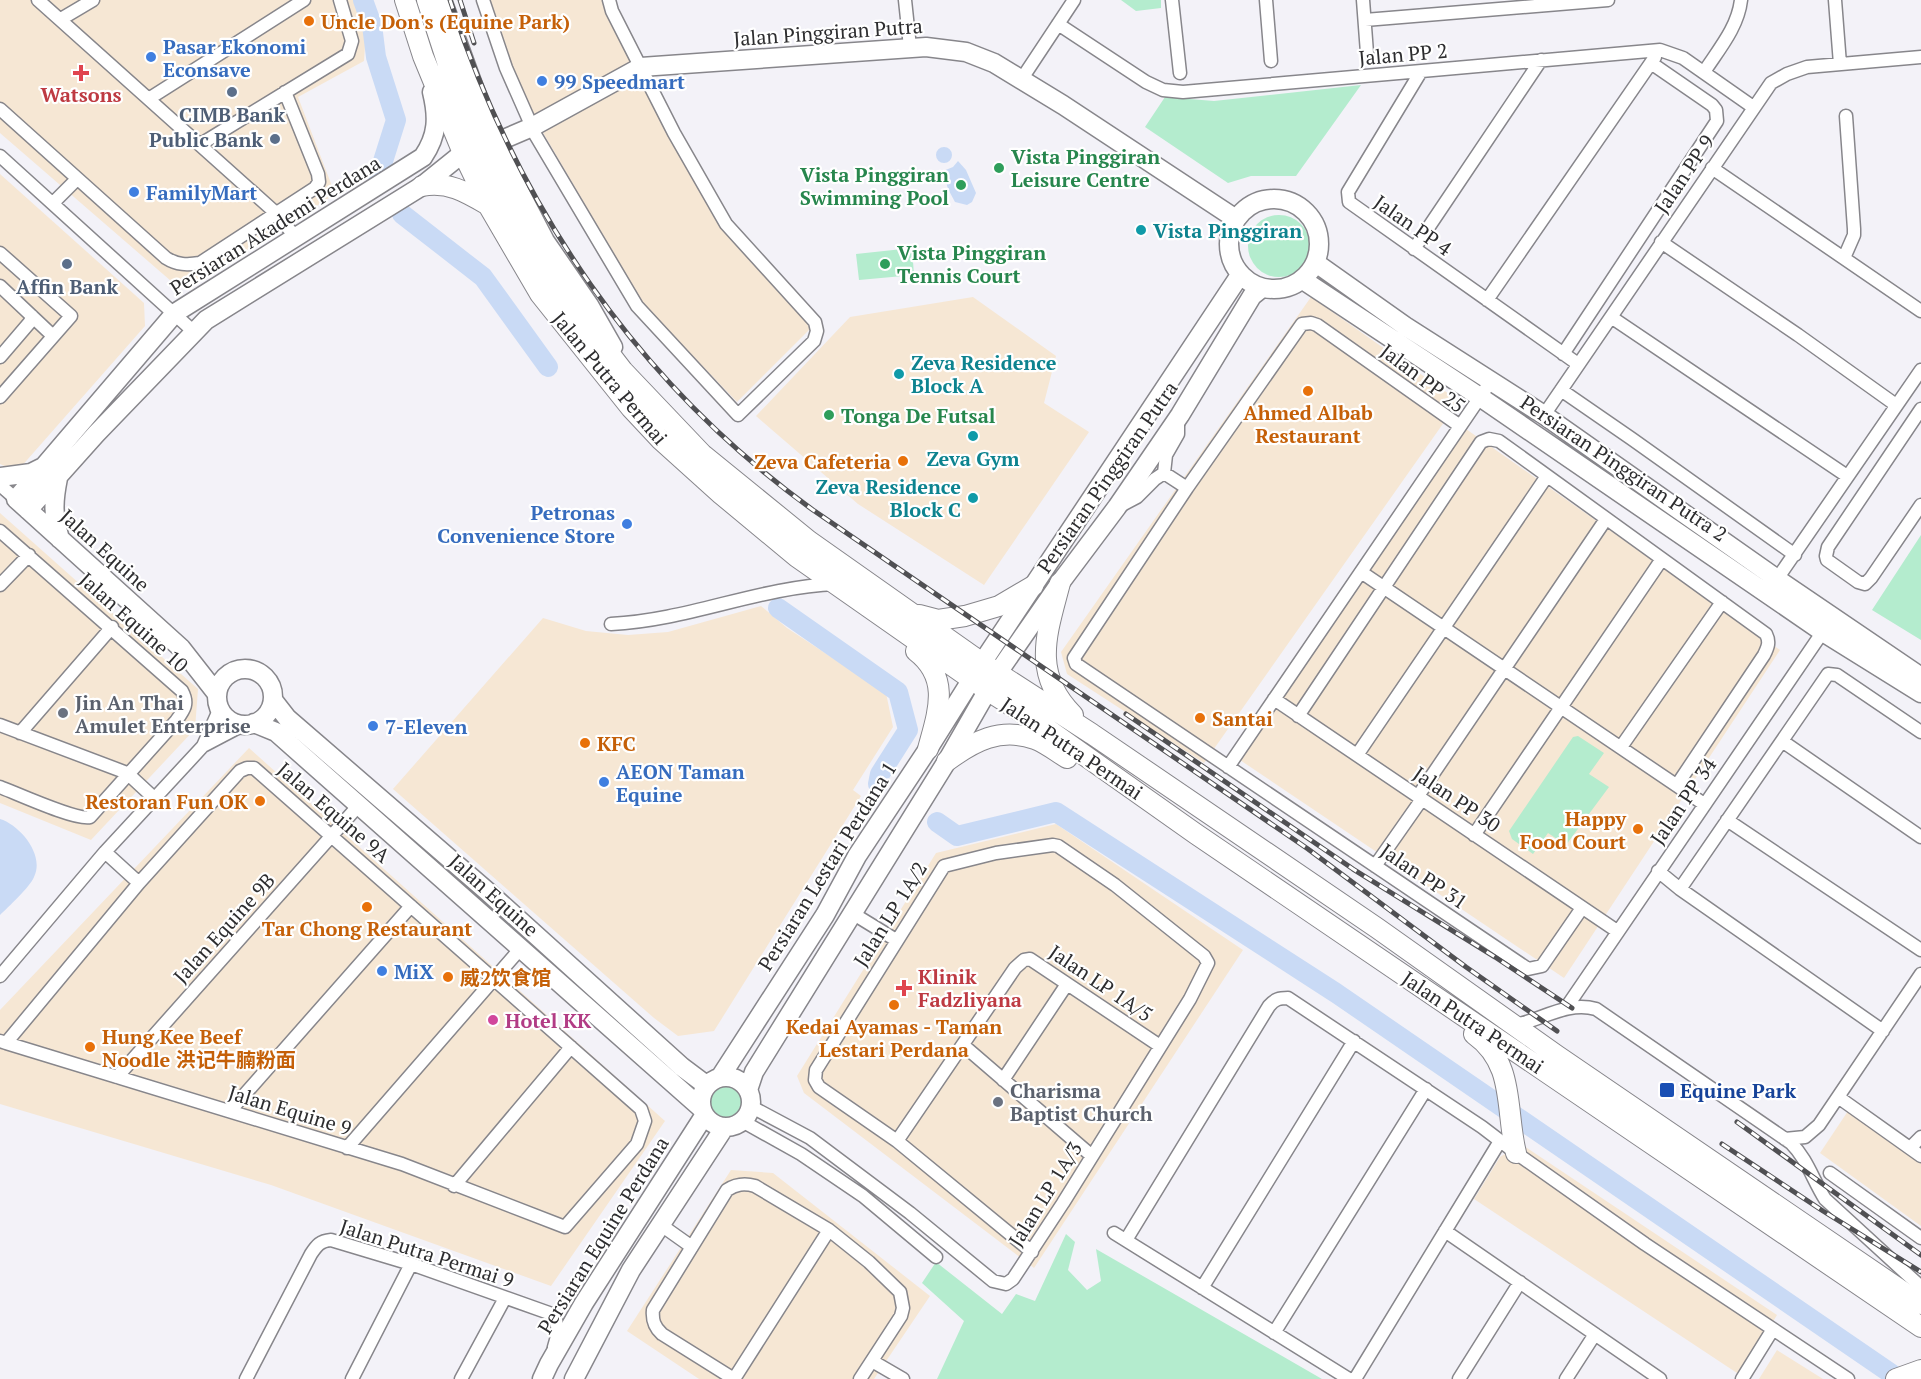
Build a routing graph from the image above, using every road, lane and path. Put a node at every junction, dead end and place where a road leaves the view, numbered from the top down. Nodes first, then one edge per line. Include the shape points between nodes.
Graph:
1 (38, 0) edge
2 (93, 0) edge
3 (304, 0) edge
4 (340, 0) edge
5 (405, 0) edge
6 (427, 0) edge
7 (442, 0) edge
8 (483, 0) edge
9 (609, 0) edge
10 (905, 0) edge
11 (1074, 0) edge
12 (1172, 0) edge
13 (1266, 0) edge
14 (1363, 0) edge
15 (1608, 0) edge
16 (1741, 0) edge
17 (1835, 0) edge
18 (1553, 2) edge
19 (1459, 6) edge
20 (61, 19) junction
21 (1365, 20) junction
22 (1058, 24) junction
23 (910, 47) junction
24 (1660, 50) junction
25 (1367, 53) dead end
26 (423, 56) junction
27 (1921, 57) edge
28 (1541, 60) junction
29 (1271, 61) dead end
30 (1651, 63) junction
31 (1840, 64) junction
32 (1420, 72) junction
33 (1704, 72) junction
34 (644, 73) junction
35 (1180, 74) dead end
36 (1021, 80) junction
37 (285, 92) junction
38 (150, 98) junction
39 (1753, 108) junction
40 (0, 109) edge
41 (1846, 116) dead end
42 (472, 129) junction
43 (534, 131) junction
44 (201, 144) junction
45 (501, 150) junction
46 (463, 153) junction
47 (0, 156) edge
48 (1712, 168) junction
49 (77, 179) junction
50 (423, 186) junction
51 (52, 203) junction
52 (488, 205) junction
53 (277, 214) junction
54 (1236, 219) junction
55 (296, 238) junction
56 (1661, 242) junction
57 (1414, 249) junction
58 (0, 253) edge
59 (1844, 258) junction
60 (1316, 263) junction
61 (1240, 274) junction
62 (1303, 280) junction
63 (0, 286) edge
64 (1262, 288) junction
65 (1487, 300) junction
66 (1921, 311) edge
67 (175, 313) junction
68 (32, 316) junction
69 (1611, 317) junction
70 (193, 331) junction
71 (53, 336) junction
72 (1563, 354) junction
73 (0, 357) edge
74 (1578, 364) junction
75 (1921, 370) edge
76 (623, 371) junction
77 (1491, 381) junction
78 (1561, 390) junction
79 (0, 397) edge
80 (1480, 397) junction
81 (1897, 404) junction
82 (1544, 415) junction
83 (1916, 415) edge
84 (1180, 416) junction
85 (1460, 426) junction
86 (1161, 442) junction
87 (1111, 469) junction
88 (52, 471) junction
89 (1164, 473) junction
90 (1547, 476) junction
91 (1847, 476) junction
92 (0, 477) edge
93 (0, 485) edge
94 (1187, 489) junction
95 (22, 504) junction
96 (1921, 505) edge
97 (1117, 507) junction
98 (1606, 519) junction
99 (0, 531) edge
100 (61, 541) junction
101 (29, 555) junction
102 (1795, 555) junction
103 (1662, 559) junction
104 (1361, 572) junction
105 (1778, 579) junction
106 (1060, 583) junction
107 (837, 584) junction
108 (0, 585) edge
109 (1033, 586) junction
110 (1384, 588) junction
111 (1722, 602) junction
112 (864, 603) junction
113 (911, 613) junction
114 (1834, 616) junction
115 (611, 624) dead end
116 (112, 627) junction
117 (1444, 628) junction
118 (1823, 632) junction
119 (181, 648) junction
120 (1504, 669) junction
121 (228, 675) junction
122 (984, 677) junction
123 (1921, 677) edge
124 (1921, 693) edge
125 (1274, 699) junction
126 (273, 700) junction
127 (219, 701) junction
128 (1561, 707) junction
129 (1298, 716) junction
130 (248, 724) junction
131 (0, 725) edge
132 (1921, 732) edge
133 (20, 733) junction
134 (1092, 734) junction
135 (1782, 741) junction
136 (203, 746) junction
137 (1621, 747) junction
138 (928, 750) junction
139 (1357, 755) junction
140 (947, 761) junction
141 (1228, 767) junction
142 (127, 773) junction
143 (1677, 785) junction
144 (0, 787) edge
145 (154, 798) junction
146 (1420, 798) junction
147 (1704, 804) junction
148 (359, 805) junction
149 (1154, 805) junction
150 (1727, 820) junction
151 (1474, 835) junction
152 (332, 836) junction
153 (1921, 837) edge
154 (105, 852) junction
155 (1375, 866) junction
156 (1658, 871) junction
157 (140, 882) junction
158 (1680, 889) junction
159 (411, 906) junction
160 (1582, 908) junction
161 (852, 913) junction
162 (1617, 931) junction
163 (896, 940) junction
164 (1353, 941) junction
165 (520, 948) junction
166 (1921, 950) edge
167 (1204, 956) joint
168 (1921, 974) edge
169 (0, 976) edge
170 (493, 978) junction
171 (1067, 984) junction
172 (1566, 1008) junction
173 (1516, 1025) junction
174 (1883, 1031) junction
175 (1354, 1041) junction
176 (3, 1042) edge
177 (963, 1045) junction
178 (1160, 1046) junction
179 (571, 1047) junction
180 (117, 1077) junction
181 (1004, 1080) junction
182 (714, 1081) junction
183 (1426, 1089) junction
184 (1838, 1097) junction
185 (747, 1106) junction
186 (230, 1111) junction
187 (703, 1112) junction
188 (1819, 1125) junction
189 (724, 1128) junction
190 (1921, 1137) edge
191 (1785, 1139) junction
192 (897, 1141) junction
193 (1509, 1143) junction
194 (346, 1148) junction
195 (1916, 1152) edge
196 (1092, 1156) junction
197 (1830, 1173) dead end
198 (1814, 1183) junction
199 (454, 1186) junction
200 (661, 1226) junction
201 (565, 1227) joint
202 (829, 1230) junction
203 (1445, 1231) junction
204 (1114, 1233) dead end
205 (1921, 1238) edge
206 (1126, 1240) junction
207 (692, 1247) junction
208 (1032, 1252) junction
209 (936, 1257) dead end
210 (411, 1264) junction
211 (1520, 1282) junction
212 (1921, 1287) edge
213 (1202, 1288) junction
214 (505, 1298) junction
215 (584, 1303) junction
216 (1921, 1304) edge
217 (549, 1313) junction
218 (1921, 1327) edge
219 (1773, 1329) junction
220 (1274, 1333) junction
221 (1595, 1334) junction
222 (872, 1361) junction
223 (544, 1375) edge
224 (246, 1379) edge
225 (352, 1379) edge
226 (461, 1379) edge
227 (574, 1379) edge
228 (734, 1379) edge
229 (860, 1379) edge
230 (903, 1379) edge
231 (1349, 1379) edge
232 (1355, 1379) edge
233 (1460, 1379) edge
234 (1566, 1379) edge
235 (1660, 1379) edge
236 (1742, 1379) edge
237 (1848, 1379) edge

1 - 20 street
2 - 20 street
3 - 38 street
4 - 37 street via 352,41 348,54
5 - 26 main road, Jalan Putra Permai
6 - 42 main road, Jalan Putra Permai
7 - 45 street
8 - 43 street
9 - 34 street
10 - 23 street
11 - 22 street
12 - 35 street
13 - 29 street
14 - 21 street
15 - 18 street
16 - 33 street via 1732,30
17 - 31 street
18 - 19 street
19 - 21 street
20 - 38 street
21 - 25 street
22 - 32 street, Jalan PP 2 via 1146,82 1170,91
22 - 36 street
23 - 34 street, Jalan Pinggiran Putra via 663,65
23 - 36 street, Jalan Pinggiran Putra via 966,52
24 - 28 street, Jalan PP 2
24 - 30 street
24 - 33 street, Jalan PP 2
26 - 46 main road, Jalan Putra Permai
26 - 55 street, Persiaran Akademi Perdana via 437,112 436,130 423,157
27 - 31 street, Jalan PP 9
28 - 32 street, Jalan PP 2
28 - 57 street
30 - 65 street
30 - 72 street via 1712,105 1717,115 1715,126
31 - 39 street, Jalan PP 9 via 1807,67 1786,74 1771,83
32 - 57 street, Jalan PP 4 via 1348,192 1353,206
33 - 39 street, Jalan PP 2
34 - 43 street, Jalan Pinggiran Putra
34 - 43 street via 726,224 815,322 814,340 738,414 637,306
36 - 54 street, Jalan Pinggiran Putra
37 - 44 street
37 - 53 street via 319,182
38 - 44 street
39 - 48 street, Jalan PP 9
40 - 49 street
41 - 59 street via 1854,235
42 - 46 main road via 471,142
42 - 76 main road, Jalan Putra Permai via 504,195 559,288
43 - 45 street, Jalan Pinggiran Putra
44 - 53 street
45 - 76 street via 545,241 594,314
46 - 50 street, Persiaran Akademi Perdana
46 - 52 main road, Jalan Putra Permai
47 - 51 street
48 - 56 street, Jalan PP 9
48 - 59 street
49 - 51 street
49 - 53 street via 166,258 180,264 200,263
50 - 52 main road via 450,185
50 - 70 street, Persiaran Akademi Perdana
51 - 67 street
52 - 107 main road, Jalan Putra Permai via 540,294 631,408 721,494
53 - 55 street
54 - 60 street via 1246,208 1274,198 1302,208 1318,233 1320,249
54 - 61 street via 1228,242 1229,254
55 - 67 street, Persiaran Akademi Perdana
56 - 69 street, Jalan PP 9
56 - 81 street
57 - 65 street, Jalan PP 4
58 - 71 street via 71,316
59 - 66 street
60 - 62 street
60 - 77 street, Persiaran Pinggiran Putra 2
61 - 64 street
61 - 87 street, Persiaran Pinggiran Putra
62 - 64 street via 1276,290
62 - 80 street, Persiaran Pinggiran Putra 2
63 - 68 street
64 - 84 street, Persiaran Pinggiran Putra via 1252,296
65 - 72 street, Jalan PP 4
67 - 70 street
67 - 88 street, Persiaran Akademi Perdana
68 - 71 street
68 - 73 street
69 - 74 street, Jalan PP 9
69 - 91 street
70 - 88 street, Persiaran Akademi Perdana
71 - 79 street
72 - 74 street, Jalan PP 4
74 - 78 street, Jalan PP 9
75 - 81 street
76 - 113 main road, Jalan Putra Permai via 702,454 809,541
77 - 80 street
77 - 82 street, Persiaran Pinggiran Putra 2
78 - 82 street, Jalan PP 9
78 - 102 street
80 - 85 street
80 - 118 street, Persiaran Pinggiran Putra 2
81 - 83 street
81 - 91 street
82 - 105 street, Persiaran Pinggiran Putra 2
83 - 96 street via 1828,547 1827,560 1865,584
84 - 86 street, Persiaran Pinggiran Putra
84 - 89 street
85 - 94 street, Jalan PP 25 via 1317,325 1302,324
85 - 104 street, Jalan PP 25
86 - 87 street via 1140,454 1122,473
86 - 97 street, Persiaran Pinggiran Putra
87 - 109 street, Persiaran Pinggiran Putra
88 - 92 street
88 - 95 street, Persiaran Akademi Perdana
88 - 100 street via 53,516
89 - 94 street
89 - 97 street via 1137,497
90 - 98 street
90 - 110 street via 1499,441 1481,442
90 - 117 street
91 - 102 street
93 - 95 street, Jalan Equine
94 - 141 street, Jalan PP 25 via 1074,658 1076,664
95 - 100 street, Jalan Equine
97 - 106 street, Persiaran Pinggiran Putra
98 - 103 street
98 - 120 street
99 - 101 street, Jalan Equine 10
100 - 119 street, Jalan Equine
101 - 108 street
101 - 116 street, Jalan Equine 10
102 - 105 street
103 - 111 street
103 - 128 street
104 - 110 street
104 - 125 street, Jalan PP 25
105 - 114 street, Persiaran Pinggiran Putra 2
106 - 122 street, Persiaran Pinggiran Putra
106 - 134 main road via 1047,640 1050,684 1059,700
107 - 112 main road, Jalan Putra Permai
107 - 115 street via 778,590 673,617
109 - 113 main road via 999,606 965,616 938,620
109 - 122 street, Persiaran Pinggiran Putra
110 - 117 street
110 - 129 street
111 - 137 street
111 - 143 street via 1766,634 1768,648
112 - 122 main road, Jalan Putra Permai
112 - 138 main road via 875,619 927,660 935,673 939,707
113 - 122 main road, Jalan Putra Permai
114 - 118 street, Jalan PP 34
114 - 123 street, Persiaran Pinggiran Putra 2
116 - 133 street
116 - 142 street, Jalan Equine 10 via 186,699 185,709 176,721
117 - 120 street
117 - 139 street
118 - 124 street, Persiaran Pinggiran Putra 2
118 - 147 street, Jalan PP 34
119 - 121 street, Jalan Equine
119 - 127 street, Jalan Equine
120 - 128 street
120 - 146 street
121 - 126 street via 240,669 259,673 268,681
121 - 127 street via 221,683
122 - 134 main road, Jalan Putra Permai
122 - 138 street, Persiaran Lestari Perdana 1
122 - 140 street
122 - 149 main road, Jalan Putra Permai via 1036,721
125 - 129 street, Jalan PP 30
125 - 141 street, Jalan PP 25
126 - 130 street via 268,712
126 - 182 street, Jalan Equine via 287,718 682,1067
127 - 130 street via 232,721
127 - 136 street
128 - 137 street
128 - 151 street
129 - 139 street, Jalan PP 30
130 - 136 street
130 - 148 street, Jalan Equine via 276,732
131 - 133 street
132 - 135 street via 1837,675 1828,674
133 - 142 street
134 - 173 main road, Jalan Putra Permai
135 - 150 street
135 - 153 street
136 - 145 street
137 - 143 street
138 - 182 street, Persiaran Lestari Perdana 1 via 862,849 825,915
139 - 146 street, Jalan PP 30
140 - 149 main road via 971,744 1012,734 1035,739 1099,778
140 - 161 street
141 - 155 street, Jalan PP 31
142 - 144 street, Jalan Equine 10 via 85,819
142 - 145 street
143 - 147 street
145 - 154 street
146 - 151 street, Jalan PP 30
146 - 155 street
147 - 156 street, Jalan PP 34
148 - 152 street, Jalan Equine 9B
148 - 165 street, Jalan Equine
149 - 164 main road, Jalan Putra Permai
150 - 158 street
150 - 166 street
151 - 160 street, Jalan PP 30
152 - 157 street, Jalan Equine 9A via 254,768 246,768
152 - 159 street, Jalan Equine 9A
152 - 180 street, Jalan Equine 9B
154 - 157 street
154 - 169 street
155 - 160 street, Jalan PP 31 via 1528,969 1542,966
156 - 158 street
156 - 162 street, Jalan PP 34
157 - 176 street, Jalan Equine 9A
158 - 174 street
159 - 170 street, Jalan Equine 9A
159 - 186 street
160 - 162 street, Jalan PP 30
161 - 163 street
161 - 185 street via 754,1072
162 - 172 street, Jalan PP 34
163 - 167 street, Jalan LP 1A/2 via 944,866 1053,845 1115,885
163 - 192 street, Jalan LP 1A/2 via 816,1070 815,1080
164 - 193 main road via 1396,979 1488,1044 1508,1087
164 - 218 main road, Jalan Putra Permai
165 - 170 street
165 - 187 street, Jalan Equine
167 - 178 street, Jalan LP 1A/3 via 1208,963 1204,974
168 - 174 street
170 - 179 street, Jalan Equine 9A
170 - 194 street
171 - 177 street, Jalan LP 1A/5 via 1030,959 1024,960
171 - 178 street, Jalan LP 1A/5
171 - 181 street
172 - 173 street
172 - 191 street via 1596,1009
173 - 216 main road, Jalan Putra Permai
174 - 184 street
175 - 183 street
175 - 206 street via 1288,998 1280,998 1269,1006
175 - 213 street
176 - 180 street, Jalan Equine 9
177 - 181 street
177 - 192 street, Jalan LP 1A/5
178 - 196 street, Jalan LP 1A/3
179 - 199 street
179 - 201 street, Jalan Equine 9A via 642,1109 645,1121 637,1144
180 - 186 street, Jalan Equine 9
181 - 196 street
182 - 185 street via 736,1078
182 - 187 street via 702,1092
183 - 193 street
183 - 220 street
184 - 188 street
184 - 195 street
185 - 189 street via 735,1125
185 - 208 street, Jalan LP 1A/3 via 810,1138 993,1281 1006,1284 1013,1279
185 - 209 street via 801,1154 863,1196
186 - 194 street, Jalan Equine 9
187 - 189 street via 713,1125
187 - 215 street, Persiaran Equine Perdana
188 - 191 street via 1805,1137
188 - 198 street via 1810,1146
189 - 200 street
190 - 195 street
191 - 198 street via 1801,1153
192 - 208 street
193 - 203 street
193 - 219 street via 1645,1244
194 - 199 street, Jalan Equine 9 via 402,1164
196 - 208 street, Jalan LP 1A/3
197 - 205 street
198 - 212 street via 1840,1215
199 - 201 street, Jalan Equine 9
200 - 207 street
200 - 227 street via 631,1270
202 - 207 street via 755,1186 741,1184 727,1190
202 - 222 street via 896,1286 903,1300 901,1316
202 - 228 street
203 - 211 street
203 - 232 street
204 - 206 street
206 - 213 street
207 - 228 street via 653,1310 654,1323 662,1334
210 - 214 street, Jalan Putra Permai 9
210 - 224 street, Jalan Putra Permai 9 via 331,1240 318,1244
210 - 225 street
211 - 221 street
211 - 233 street
213 - 220 street
214 - 217 street, Jalan Putra Permai 9
214 - 226 street
215 - 217 street via 569,1311
215 - 223 street, Persiaran Equine Perdana
217 - 223 street via 556,1320 558,1333
219 - 236 street
219 - 237 street
220 - 231 street
221 - 234 street
221 - 235 street
222 - 229 street
222 - 230 street

